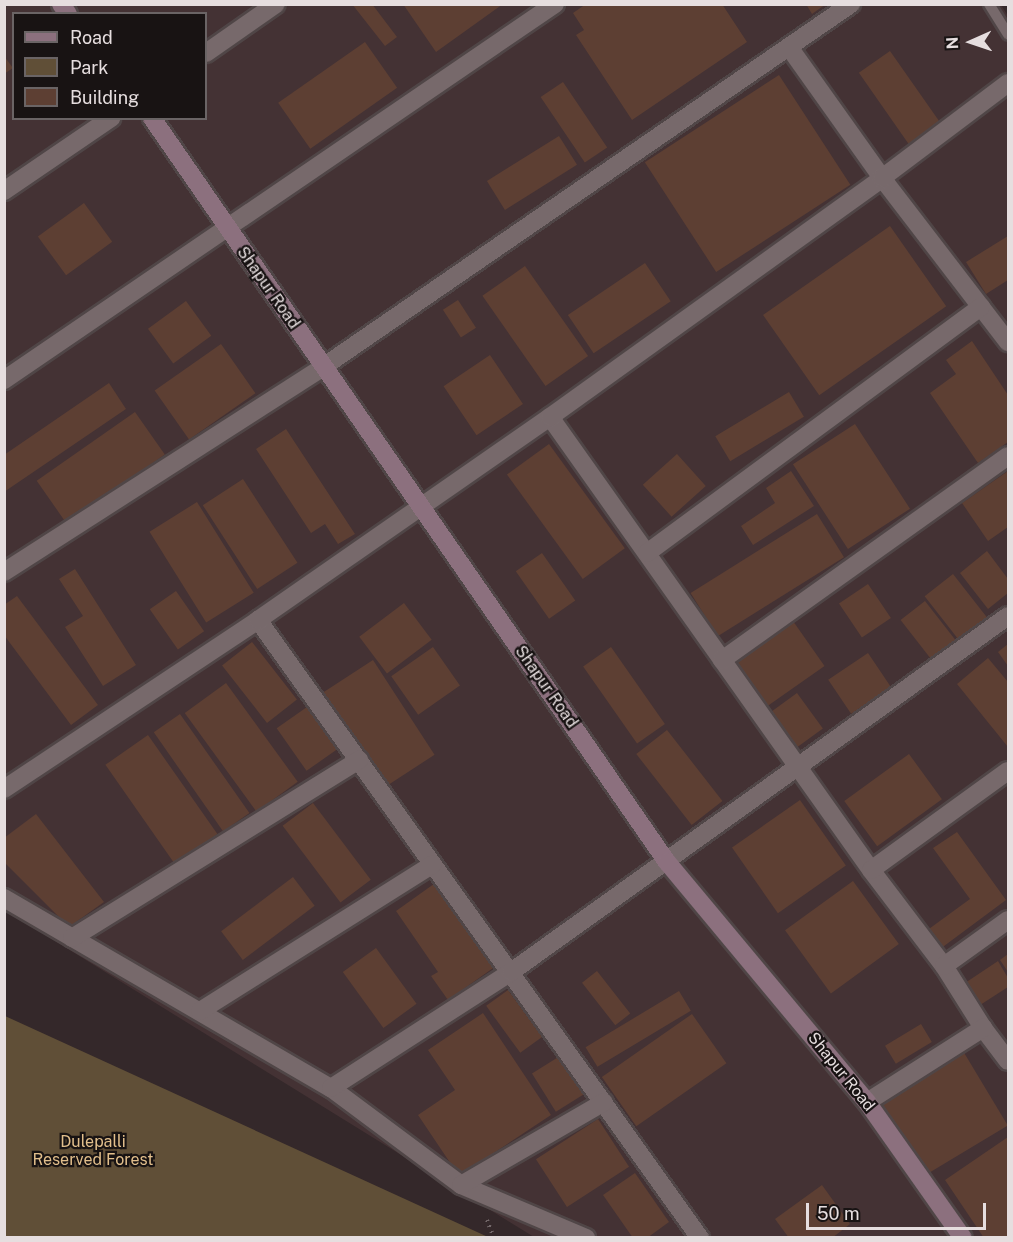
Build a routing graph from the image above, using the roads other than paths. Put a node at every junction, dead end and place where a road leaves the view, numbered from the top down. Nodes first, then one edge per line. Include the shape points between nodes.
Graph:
1 (276, 4) edge
2 (555, 4) edge
3 (851, 4) edge
4 (989, 4) edge
5 (1008, 35) edge
6 (789, 47) junction
7 (207, 52) edge
8 (1005, 93) edge
9 (108, 120) edge
10 (153, 120) edge
11 (882, 178) junction
12 (4, 191) edge
13 (226, 228) junction
14 (981, 307) junction
15 (1008, 342) edge
16 (323, 367) junction
17 (4, 381) edge
18 (550, 417) junction
19 (1008, 456) edge
20 (422, 506) junction
21 (647, 554) junction
22 (4, 572) edge
23 (1008, 616) edge
24 (258, 621) junction
25 (722, 660) junction
26 (359, 760) junction
27 (799, 768) junction
28 (1008, 771) edge
29 (4, 789) edge
30 (667, 862) junction
31 (434, 864) junction
32 (871, 870) junction
33 (4, 897) edge
34 (1008, 920) edge
35 (72, 938) junction
36 (944, 966) junction
37 (511, 972) junction
38 (200, 1011) junction
39 (983, 1028) junction
40 (1008, 1061) edge
41 (331, 1088) junction
42 (604, 1102) junction
43 (867, 1102) junction
44 (461, 1185) junction
45 (586, 1238) edge
46 (700, 1238) edge
47 (963, 1238) edge

1 - 7 street
2 - 13 street
3 - 6 street
4 - 5 lane
6 - 11 street
6 - 16 street
8 - 11 street
9 - 12 street
10 - 13 street, Shapur Road
11 - 14 street
11 - 18 street
13 - 16 street, Shapur Road
13 - 17 street
14 - 15 street
14 - 21 street
16 - 20 street, Shapur Road
16 - 22 street
18 - 20 street
18 - 21 street
19 - 25 street
20 - 24 street
20 - 30 street, Shapur Road
21 - 25 street
23 - 27 street
24 - 26 street
24 - 29 street
25 - 27 street
26 - 31 street
26 - 35 street
27 - 30 street
27 - 32 street
28 - 32 street
30 - 37 street
30 - 43 street, Shapur Road
31 - 37 street
31 - 38 street
32 - 36 street
33 - 35 street
34 - 36 street
35 - 38 street
36 - 39 street
37 - 41 street
37 - 42 street
38 - 41 street
39 - 40 street
39 - 43 street
41 - 44 street
42 - 44 street
42 - 46 street
43 - 47 street, Shapur Road
44 - 45 street

